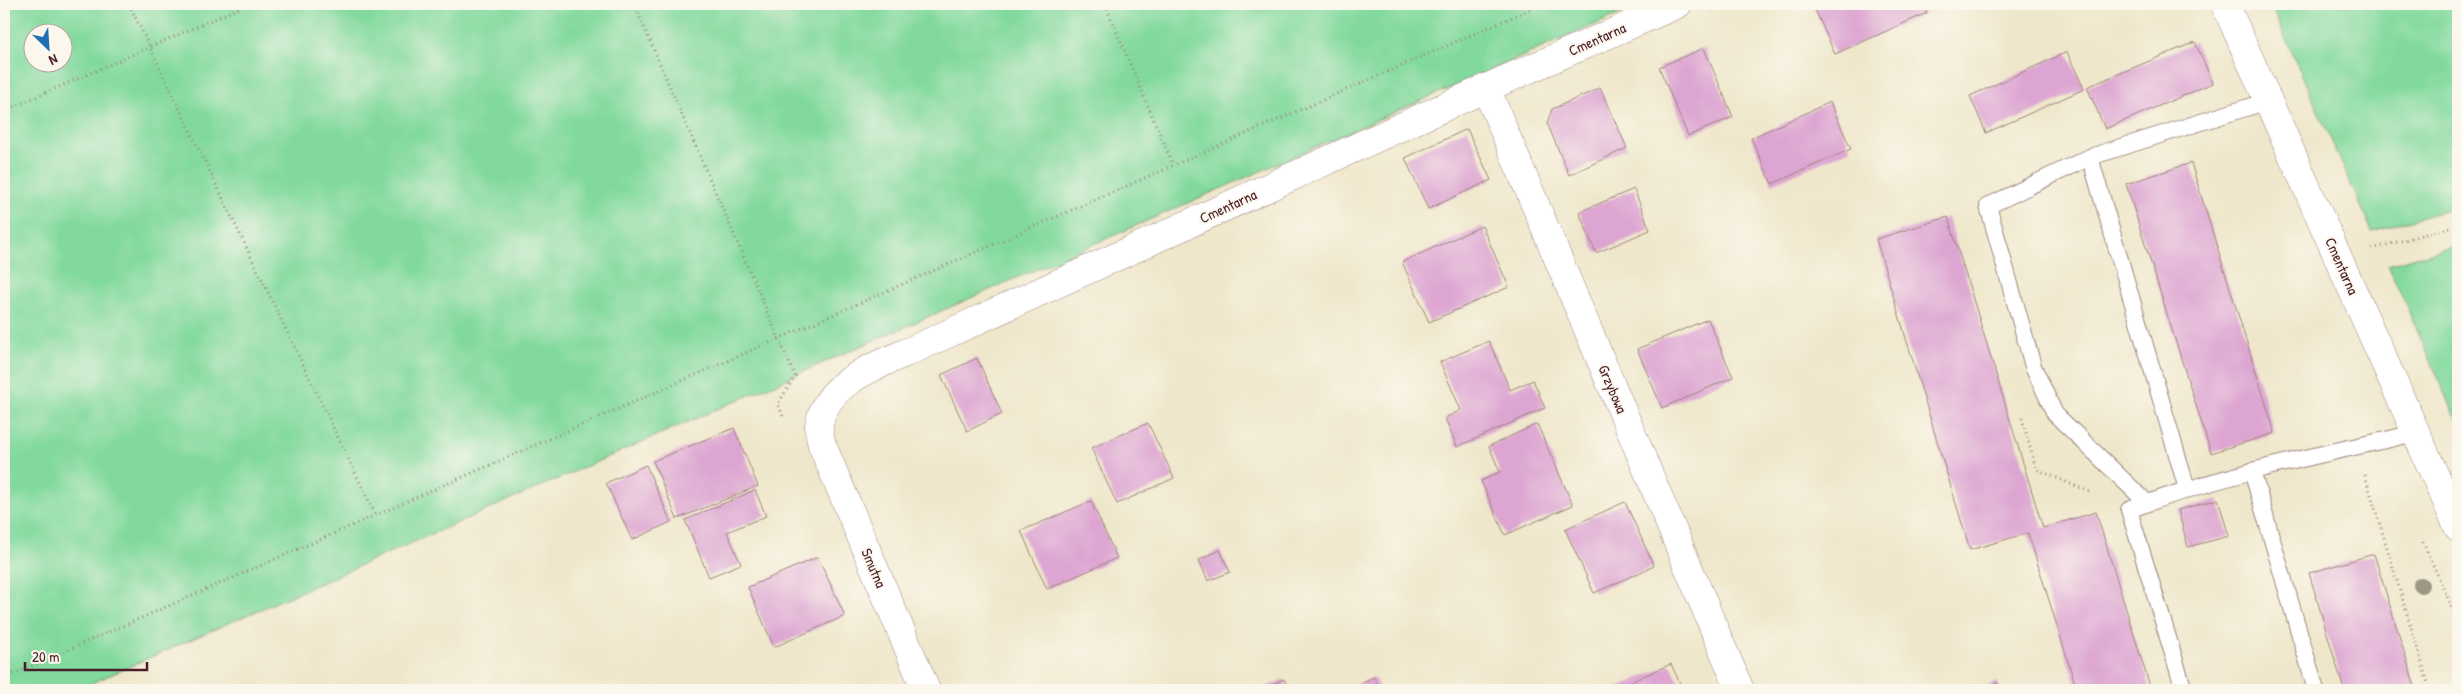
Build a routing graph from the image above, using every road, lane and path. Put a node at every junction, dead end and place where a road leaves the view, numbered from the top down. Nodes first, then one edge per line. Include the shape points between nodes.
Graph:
1 (129, 4) edge
2 (248, 4) edge
3 (634, 4) edge
4 (1105, 4) edge
5 (1542, 4) edge
6 (1678, 4) edge
7 (2225, 4) edge
8 (148, 47) junction
9 (1486, 88) junction
10 (2268, 101) junction
11 (4, 111) edge
12 (2090, 157) junction
13 (1173, 165) junction
14 (2458, 225) edge
15 (2369, 250) dead end
16 (779, 338) junction
17 (795, 376) dead end
18 (2416, 433) junction
19 (822, 445) joint
20 (2362, 465) dead end
21 (2252, 471) junction
22 (2187, 489) junction
23 (2147, 503) junction
24 (375, 514) junction
25 (2458, 527) edge
26 (4, 678) edge
27 (926, 690) edge
28 (1740, 690) edge
29 (2184, 690) edge
30 (2316, 690) edge
31 (2430, 690) edge

1 - 8 path
2 - 8 path
3 - 16 path
4 - 13 path
5 - 13 path
6 - 9 street, Cmentarna
7 - 10 street, Cmentarna
8 - 11 path
8 - 24 path
9 - 19 street, Cmentarna via 856,377 835,392 824,410 818,427
9 - 28 street, Grzybowa
10 - 12 lane
10 - 18 street, Cmentarna
12 - 22 lane
12 - 23 lane via 1988,206 2033,366 2055,414
13 - 16 path
14 - 15 path
16 - 17 path
16 - 24 path
18 - 21 lane
18 - 25 street, Cmentarna
19 - 27 street, Smutna
20 - 31 path
21 - 22 lane
21 - 30 lane
22 - 23 lane
23 - 29 lane via 2129,510
24 - 26 path

